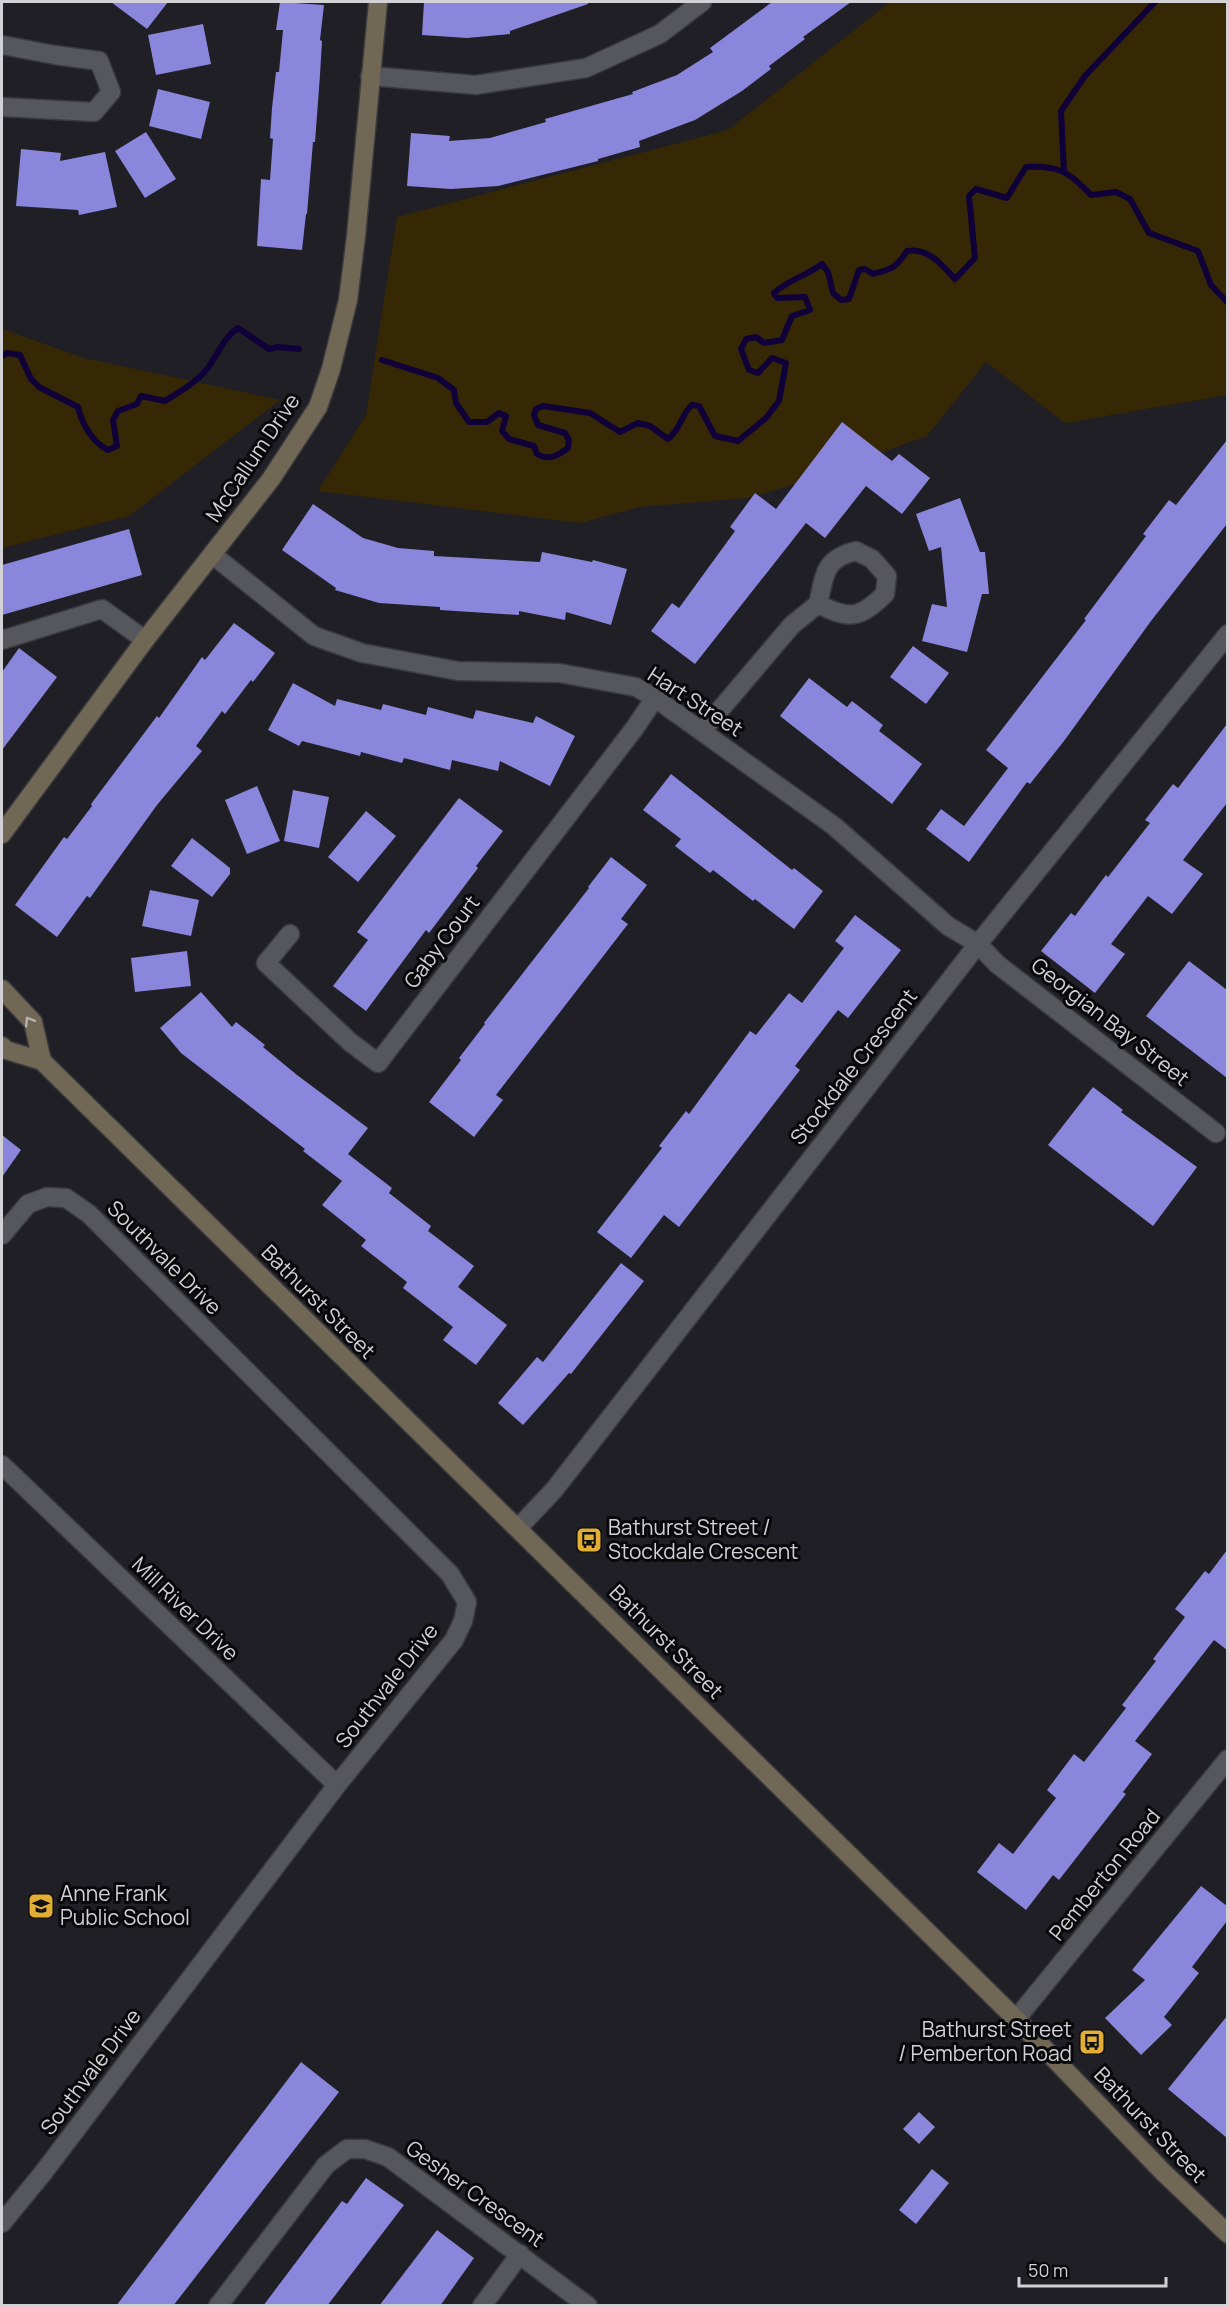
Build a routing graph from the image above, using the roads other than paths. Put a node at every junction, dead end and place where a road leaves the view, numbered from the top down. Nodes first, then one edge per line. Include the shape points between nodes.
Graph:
1 (378, 2) edge
2 (702, 2) edge
3 (2, 45) edge
4 (370, 76) junction
5 (2, 107) edge
6 (213, 555) junction
7 (818, 604) dead end
8 (1227, 634) edge
9 (2, 640) edge
10 (145, 640) junction
11 (655, 698) junction
12 (702, 731) junction
13 (2, 834) edge
14 (290, 934) dead end
15 (978, 944) junction
16 (2, 989) edge
17 (2, 1046) edge
18 (42, 1061) junction
19 (1216, 1133) dead end
20 (2, 1235) edge
21 (2, 1465) edge
22 (518, 1528) junction
23 (1227, 1759) edge
24 (337, 1785) junction
25 (1016, 2019) junction
26 (2, 2223) edge
27 (1227, 2234) edge
28 (520, 2254) junction
29 (218, 2306) edge
30 (482, 2306) edge
31 (588, 2306) edge

1 - 4 main road, McCallum Drive
2 - 4 street via 660,34 586,68 476,85
3 - 5 street via 99,61 111,92 94,112
4 - 6 main road, McCallum Drive via 348,300 331,369 318,407 271,479
6 - 10 main road, McCallum Drive
6 - 11 street, Hart Street via 314,636 362,653 458,671 559,673 636,687
7 - 12 street via 792,625
8 - 15 street, Stockdale Crescent
9 - 10 street via 102,609
10 - 13 main road, McCallum Drive
11 - 12 street, Hart Street
11 - 14 street, Gaby Court via 378,1063 266,963
12 - 15 street, Hart Street via 834,826 948,926
15 - 19 street, Georgian Bay Street via 997,964
15 - 22 street, Stockdale Crescent via 554,1491
18 -> 16 main road via 33,1022
17 - 18 main road, Bathurst Street
18 - 22 main road, Bathurst Street
20 - 24 street, Southvale Drive via 28,1204 47,1197 66,1198 89,1214 450,1574 467,1602 454,1640
21 - 24 street, Mill River Drive
22 - 25 main road, Bathurst Street
23 - 25 street, Pemberton Road
24 - 26 street, Southvale Drive
25 - 27 main road, Bathurst Street
28 - 29 street, Gesher Crescent via 388,2157 364,2149 347,2150 326,2165
28 - 30 street
28 - 31 street, Gesher Crescent

